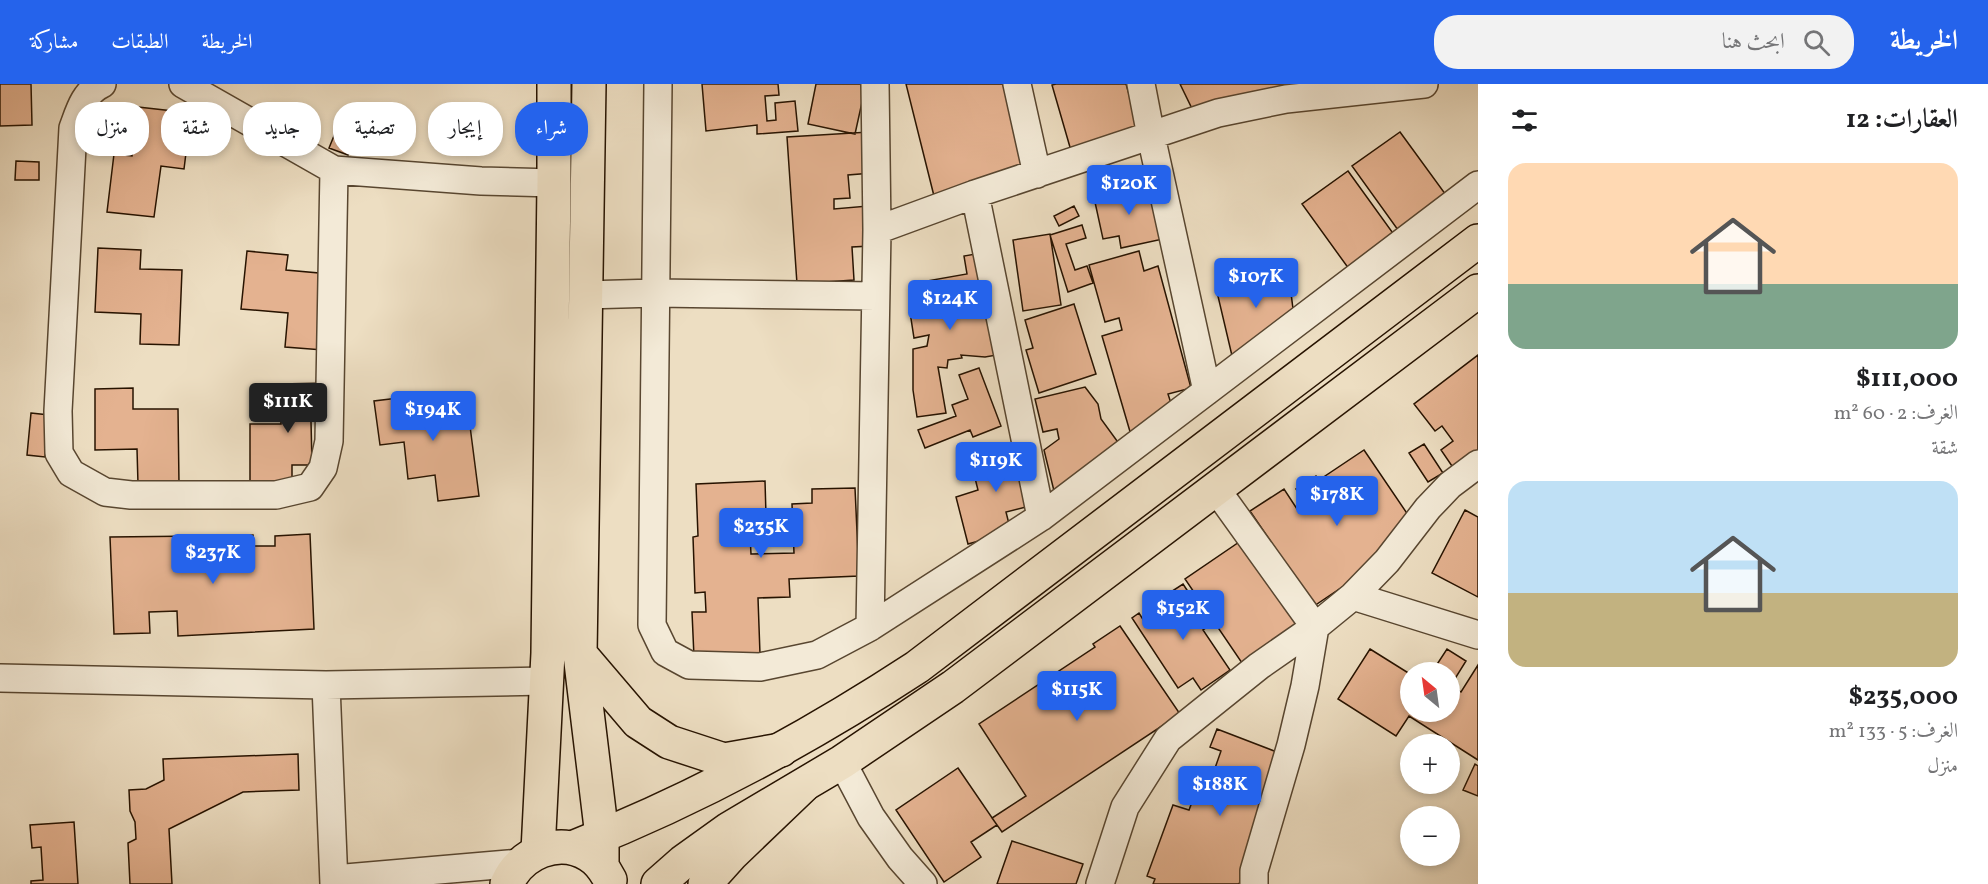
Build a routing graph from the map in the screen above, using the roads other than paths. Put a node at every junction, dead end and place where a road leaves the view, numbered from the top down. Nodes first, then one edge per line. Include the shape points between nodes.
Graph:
1 (102, 84) edge
2 (183, 84) edge
3 (554, 84) edge
4 (589, 84) edge
5 (657, 84) edge
6 (875, 84) edge
7 (1017, 84) edge
8 (1141, 84) edge
9 (1424, 84) edge
10 (1151, 136) junction
11 (334, 170) junction
12 (1037, 174) junction
13 (554, 183) junction
14 (1478, 185) edge
15 (975, 194) junction
16 (877, 230) junction
17 (1478, 241) edge
18 (1478, 291) edge
19 (656, 293) junction
20 (585, 295) junction
21 (875, 296) junction
22 (1207, 391) junction
23 (1478, 464) edge
24 (1216, 489) junction
25 (1041, 517) junction
26 (1353, 596) junction
27 (870, 627) junction
28 (1315, 627) junction
29 (1478, 635) edge
30 (580, 654) junction
31 (0, 678) edge
32 (546, 681) junction
33 (326, 685) junction
34 (782, 750) junction
35 (842, 762) junction
36 (803, 786) junction
37 (597, 859) edge
38 (522, 866) edge
39 (334, 882) edge
40 (658, 884) edge
41 (705, 884) edge
42 (923, 884) edge
43 (1100, 884) edge
44 (1254, 884) edge

1 - 11 street via 83,100 73,128 58,411 59,453 71,473 105,492 276,495 310,487 323,468 329,441
2 - 11 street
3 - 13 main road
4 - 20 main road
5 - 19 street
6 - 16 street
7 - 12 street
8 - 10 street
9 - 10 street via 1286,99 1218,113
10 - 12 street
10 - 22 street
11 - 13 street
12 - 15 street
13 - 32 main road
14 - 22 street
15 - 16 street
15 - 25 street
16 - 21 street
17 - 34 main road via 917,667
18 - 24 main road
19 - 20 street
19 - 21 street
19 - 27 street via 652,625 665,652 690,665 760,667 816,655
20 - 30 main road
21 - 27 street
22 - 25 street
23 - 26 street via 1428,508 1387,561
24 - 28 street
24 - 35 main road via 953,687
25 - 27 street
26 - 28 street
26 - 29 street
28 - 43 street via 1168,739 1125,807
28 - 44 street via 1291,745 1254,871
30 - 34 main road via 638,722 669,742 724,760
30 - 37 main road
31 - 33 street
32 - 33 street
32 - 38 main road
33 - 39 street
34 - 37 main road
35 - 36 main road
35 - 42 street via 871,817
36 - 40 main road via 729,829
36 - 41 main road
37 - 38 main road via 555,847
38 - 39 street

